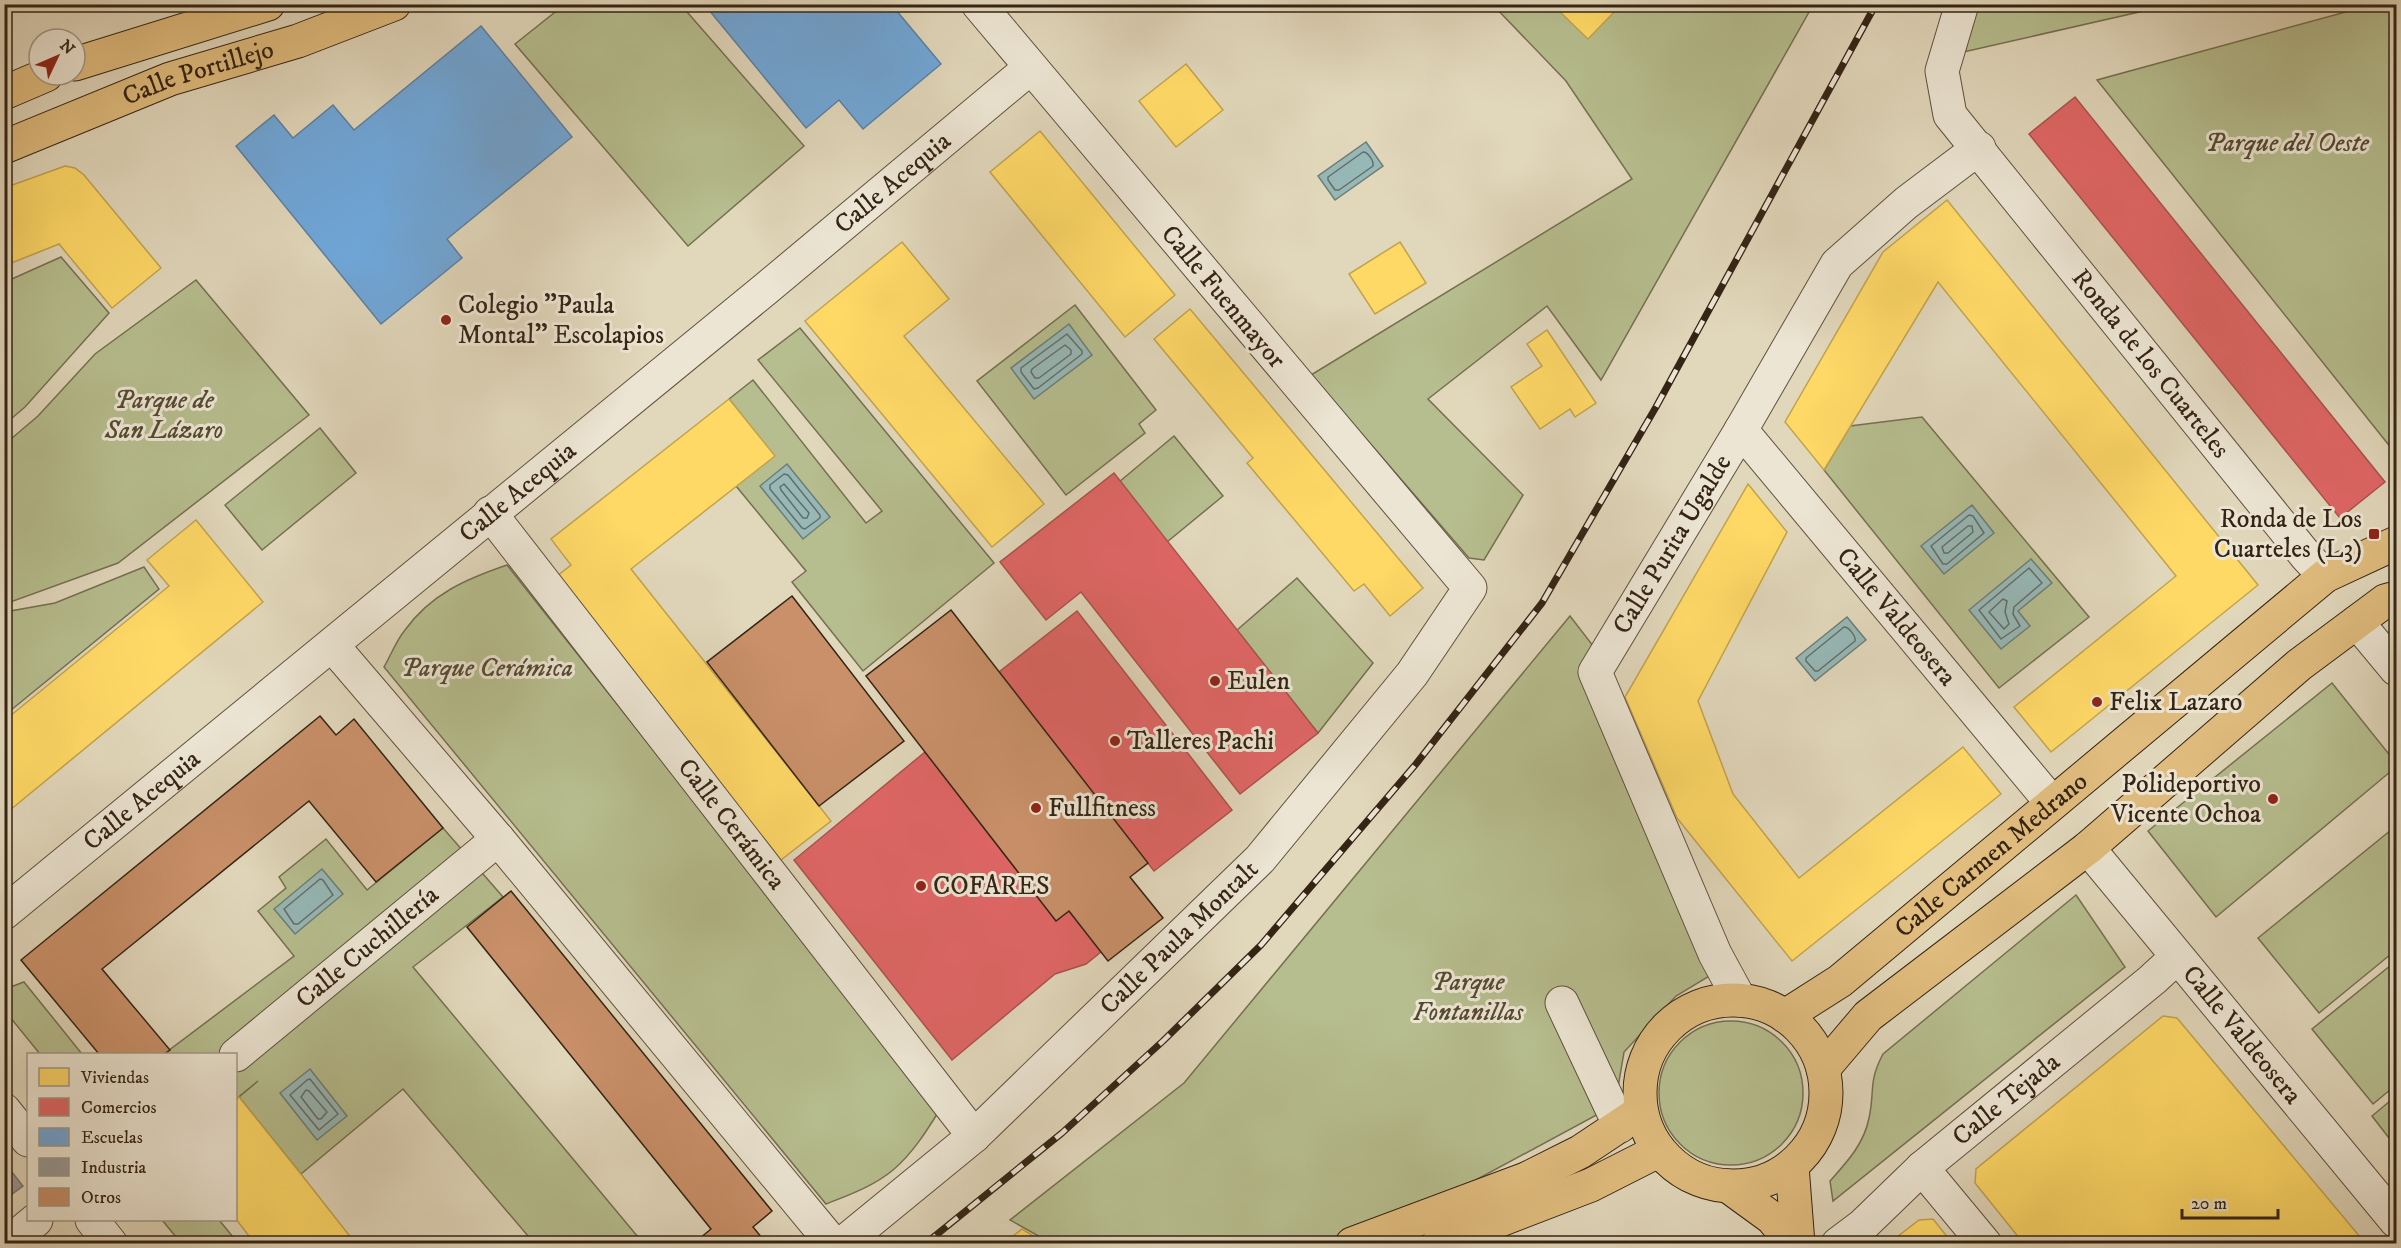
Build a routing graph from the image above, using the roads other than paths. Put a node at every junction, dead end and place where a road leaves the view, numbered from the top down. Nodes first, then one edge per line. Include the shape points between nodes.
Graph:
1 (268, 4) edge
2 (394, 4) edge
3 (978, 4) edge
4 (1962, 4) edge
5 (87, 59) edge
6 (1030, 68) junction
7 (27, 83) edge
8 (4, 93) edge
9 (4, 147) edge
10 (1979, 148) junction
11 (1741, 430) junction
12 (490, 513) junction
13 (2397, 543) edge
14 (2325, 576) junction
15 (1470, 588) joint
16 (2397, 598) edge
17 (2356, 622) junction
18 (332, 645) junction
19 (2397, 669) edge
20 (2052, 803) junction
21 (498, 839) junction
22 (2088, 848) junction
23 (4, 913) edge
24 (2177, 957) junction
25 (1740, 1000) junction
26 (1562, 1003) dead end
27 (1785, 1016) junction
28 (237, 1054) edge
29 (1823, 1069) junction
30 (4, 1110) edge
31 (1630, 1119) junction
32 (974, 1136) junction
33 (27, 1139) edge
34 (1658, 1151) junction
35 (1792, 1166) junction
36 (1922, 1168) junction
37 (1728, 1186) junction
38 (35, 1221) edge
39 (93, 1221) edge
40 (2397, 1221) edge
41 (7, 1244) edge
42 (111, 1244) edge
43 (833, 1244) edge
44 (842, 1244) edge
45 (1352, 1244) edge
46 (1438, 1244) edge
47 (1793, 1244) edge
48 (1798, 1244) edge
49 (1838, 1244) edge
50 (1985, 1244) edge

1 - 5 main road, Calle Portillejo
2 - 9 main road, Calle Portillejo via 298,41 170,80
3 - 6 street, Calle Fuenmayor
4 - 10 street, Ronda de los Cuarteles via 1942,71 1950,115
6 - 12 street, Calle Acequia
6 - 15 street, Calle Fuenmayor
7 - 8 main road
10 - 11 street, Calle Purita Ugalde via 1906,203 1837,264
10 - 14 street, Ronda de los Cuarteles via 2036,224
11 - 20 street, Calle Valdeosera
11 - 25 street, Calle Purita Ugalde via 1595,672 1715,954
12 - 18 street, Calle Acequia
12 - 32 street, Calle Cerámica
13 - 14 main road, Calle Carmen Medrano
14 - 20 main road, Calle Carmen Medrano
15 - 32 street, Calle Paula Montalt via 1412,674 1260,859
16 - 17 main road, Calle Carmen Medrano via 2385,601
17 - 19 street
17 - 22 main road, Calle Carmen Medrano via 2299,665
18 - 21 street
18 - 23 street, Calle Acequia
20 - 27 main road, Calle Carmen Medrano via 1840,981
21 - 28 street, Calle Cuchillería
21 - 43 street
22 - 24 street, Calle Valdeosera
22 - 29 main road, Calle Carmen Medrano via 1868,1016
24 - 36 street, Calle Tejada
24 - 40 street, Calle Valdeosera
25 - 27 main road
25 - 31 main road via 1711,1002 1684,1012 1662,1031 1647,1055
26 - 31 street
27 - 29 main road via 1809,1039
29 - 35 main road via 1826,1096 1822,1122 1810,1147
30 - 33 street
31 - 34 main road
31 - 45 main road via 1580,1152 1526,1179
32 - 44 street, Calle Paula Montalt
34 - 37 main road via 1681,1172 1709,1184
34 - 46 main road via 1591,1185
35 - 37 main road via 1767,1182
35 - 48 main road
36 - 49 street, Calle Tejada
36 - 50 street
37 - 47 main road via 1772,1218
38 - 41 street
39 - 42 street

